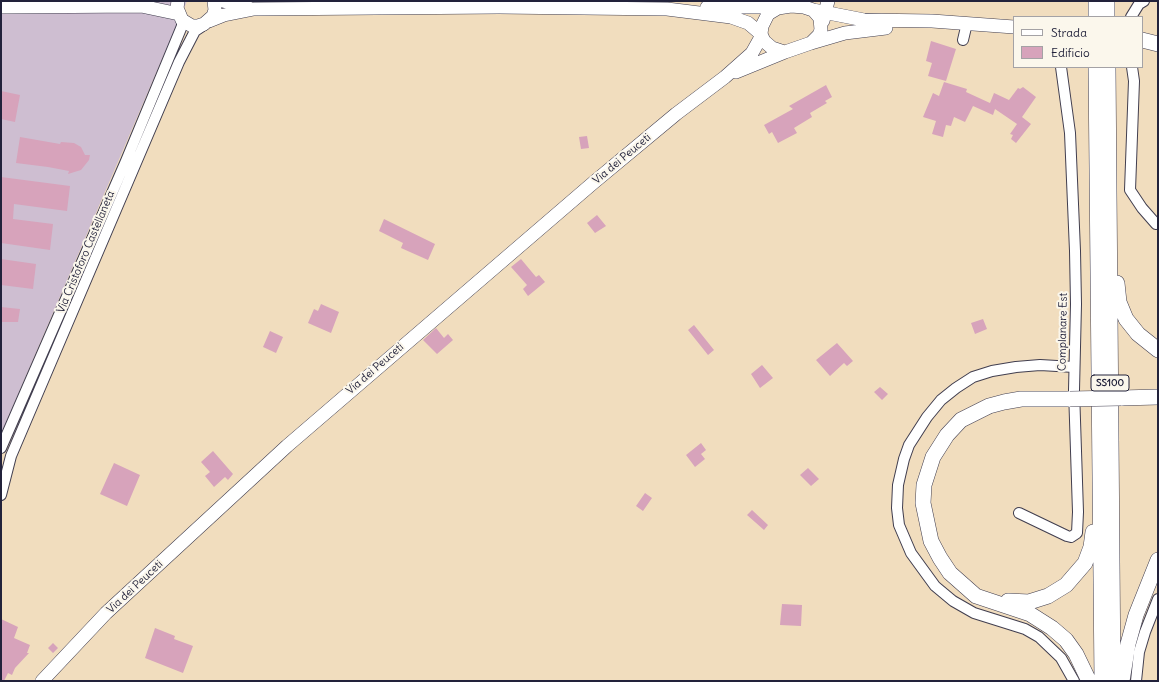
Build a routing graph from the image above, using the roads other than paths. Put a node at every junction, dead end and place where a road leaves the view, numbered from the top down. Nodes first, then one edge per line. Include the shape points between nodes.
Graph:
1 (23, 1) edge
2 (165, 1) edge
3 (178, 1) edge
4 (214, 1) edge
5 (223, 1) edge
6 (1096, 1) edge
7 (1107, 1) edge
8 (1144, 1) edge
9 (42, 6) junction
10 (141, 6) junction
11 (1, 7) edge
12 (783, 7) junction
13 (254, 9) junction
14 (815, 9) edge
15 (666, 10) junction
16 (1096, 16) edge
17 (1107, 16) edge
18 (1132, 16) edge
19 (180, 17) junction
20 (207, 23) junction
21 (963, 23) junction
22 (1013, 27) edge
23 (761, 35) junction
24 (1143, 39) edge
25 (1143, 39) edge
26 (963, 40) dead end
27 (1158, 40) edge
28 (811, 43) junction
29 (1158, 44) edge
30 (785, 52) junction
31 (1061, 68) edge
32 (1096, 68) edge
33 (1108, 68) edge
34 (1132, 68) edge
35 (725, 77) junction
36 (1102, 85) junction
37 (1156, 224) dead end
38 (1098, 307) junction
39 (1158, 350) edge
40 (1074, 367) junction
41 (1158, 397) edge
42 (1, 448) edge
43 (6, 455) edge
44 (4, 468) edge
45 (1, 495) edge
46 (1019, 513) dead end
47 (1158, 560) edge
48 (968, 590) junction
49 (1158, 599) edge
50 (42, 681) edge
51 (1074, 681) edge
52 (1089, 681) edge
53 (1102, 681) edge
54 (1113, 681) edge
55 (1122, 681) edge
56 (1136, 681) edge

1 - 9 street
2 - 10 main road
3 - 19 main road
4 - 20 main road via 215,10
5 - 13 main road
6 - 16 highway
7 - 17 highway
8 - 18 street via 1138,4
9 - 10 main road
9 - 11 main road
10 - 19 main road
12 - 14 main road
12 - 15 main road via 718,6
12 - 23 main road via 768,14
13 - 15 main road via 499,7
13 - 20 main road via 224,15
14 - 21 main road via 864,20
14 - 28 main road via 819,35
15 - 23 main road via 731,17 748,23
19 - 20 main road via 192,26
19 - 42 street, Via Cristoforo Castellaneta via 182,26 126,161
20 - 43 street, Via Cristoforo Castellaneta via 195,32 179,62
21 - 22 main road
21 - 26 street
21 - 28 main road via 872,29 845,33
23 - 30 main road via 772,48
23 - 35 main road, Via dei Peuceti via 756,48
24 - 27 main road
25 - 29 highway
28 - 30 main road
30 - 35 main road, Via dei Peuceti
31 - 40 street, Complanare Est via 1070,133 1075,243
32 - 36 highway, SS100
33 - 36 highway, SS100
34 - 37 street via 1134,81 1130,190
35 - 50 main road, Via dei Peuceti via 593,183 287,446 106,613
36 - 38 highway, SS100
36 - 39 highway, SS100 via 1113,102 1115,122 1117,294 1126,319 1143,339
36 - 54 highway, SS100
38 - 48 highway, SS100 via 1091,371 1093,537 1089,555 1079,572 1066,586 1037,600 1003,600
38 - 53 highway, SS100
40 - 46 street, Complanare Est via 1077,533 1071,537 1067,536
40 - 51 street via 1040,365 992,371 974,377 956,388 941,400 927,417 909,446 898,486 897,508 899,525 911,553 935,586 953,601 974,613 1018,627 1039,637 1061,658
41 - 48 highway, SS100, bridge via 1012,400 989,406 958,423 933,457 924,494 926,526 934,548 942,562
43 - 44 street, Via Cristoforo Castellaneta
44 - 45 street, Via Cristoforo Castellaneta
47 - 55 highway via 1136,615
48 - 52 highway, SS100 via 984,600 1030,614 1052,628 1066,640 1076,654
49 - 56 street via 1145,632

